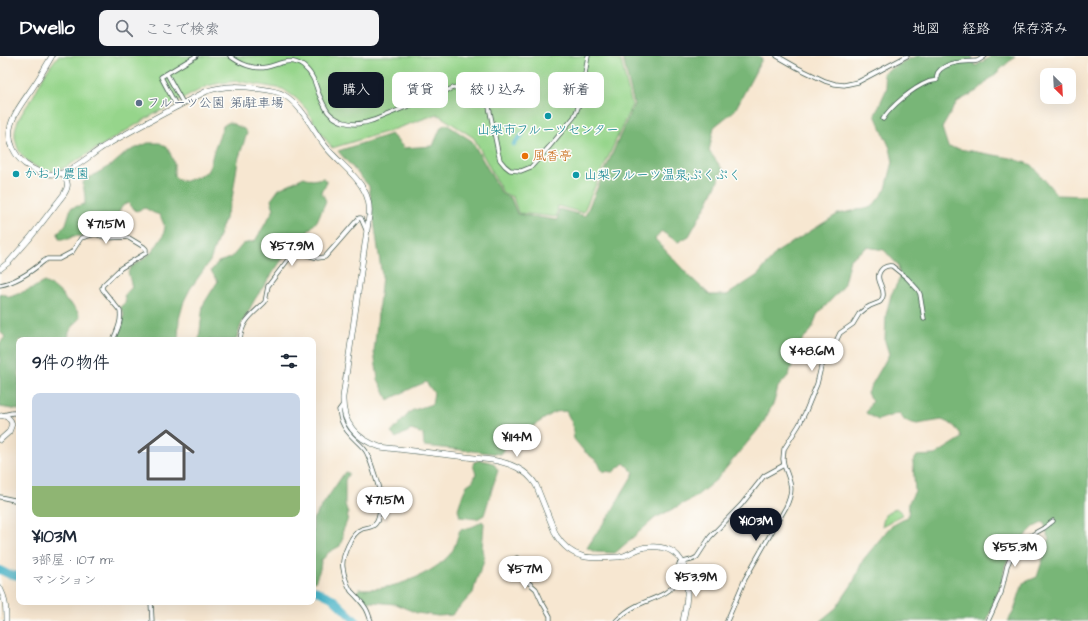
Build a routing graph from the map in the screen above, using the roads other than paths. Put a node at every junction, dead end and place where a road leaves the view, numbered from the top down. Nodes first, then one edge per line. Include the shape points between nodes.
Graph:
1 (52, 56) edge
2 (196, 56) edge
3 (230, 56) edge
4 (588, 56) edge
5 (777, 56) edge
6 (907, 56) edge
7 (985, 56) edge
8 (167, 74) junction
9 (183, 103) junction
10 (177, 107) junction
11 (882, 119) dead end
12 (63, 173) junction
13 (367, 233) junction
14 (0, 269) edge
15 (0, 284) edge
16 (924, 319) dead end
17 (114, 337) edge
18 (240, 337) edge
19 (342, 406) junction
20 (16, 413) edge
21 (2, 415) edge
22 (0, 440) edge
23 (784, 465) junction
24 (0, 497) edge
25 (16, 500) edge
26 (1053, 521) dead end
27 (517, 558) dead end
28 (683, 561) junction
29 (0, 588) edge
30 (151, 605) edge
31 (6, 621) edge
32 (152, 621) edge
33 (371, 621) edge
34 (550, 621) edge
35 (616, 621) edge
36 (683, 621) edge
37 (728, 621) edge
38 (988, 621) edge

1 - 12 street via 13,120 10,140 17,156 33,170 43,174
2 - 8 street
3 - 4 street via 247,66 267,67 282,62 303,66 314,78 328,112 335,118 351,124 374,120 453,88 463,85 474,86 487,97 500,160 510,170 521,171 534,164 574,117 581,96
5 - 6 street via 825,81 844,85 858,82
7 - 11 street via 976,61 960,62 942,68 937,72 937,80 928,82 908,94
8 - 9 street
8 - 10 street via 161,77
9 - 10 street
9 - 13 street via 207,91 229,86 267,90 288,98 299,108 326,147 358,180 364,190 370,208
10 - 12 street via 144,123
12 - 14 street via 68,186 64,194 30,238
13 - 18 street via 359,218 325,257 293,253 268,286 265,302 243,325
13 - 19 street
15 - 17 street via 23,277 47,259 59,259 72,252 81,238 95,234 107,238 129,238 144,247 146,253 121,268 102,288 120,311 119,327
16 - 23 street via 920,294 915,286 892,266 884,267 878,276 883,292 880,302 865,309 853,324 840,333 821,367 805,413 784,449
19 - 28 street via 354,432 380,447 492,460 516,467 532,478 556,535 573,553 588,558 619,557 635,550 658,546 668,549
19 - 33 street via 339,410 342,422 347,432 366,451 380,496 376,523 372,527 361,529 353,538 342,562 350,590 366,608
20 - 21 street
21 - 22 street via 10,419 12,427
23 - 28 street via 764,476 741,505 710,537 697,557
23 - 37 street via 790,482 790,498 745,579
24 - 25 street
26 - 38 street via 1028,538 1010,559 1001,593
27 - 34 street via 522,577 536,589 550,616
28 - 35 street via 679,564 677,580 670,588 632,608
28 - 36 street via 688,589
29 - 31 street via 6,605
30 - 32 street

